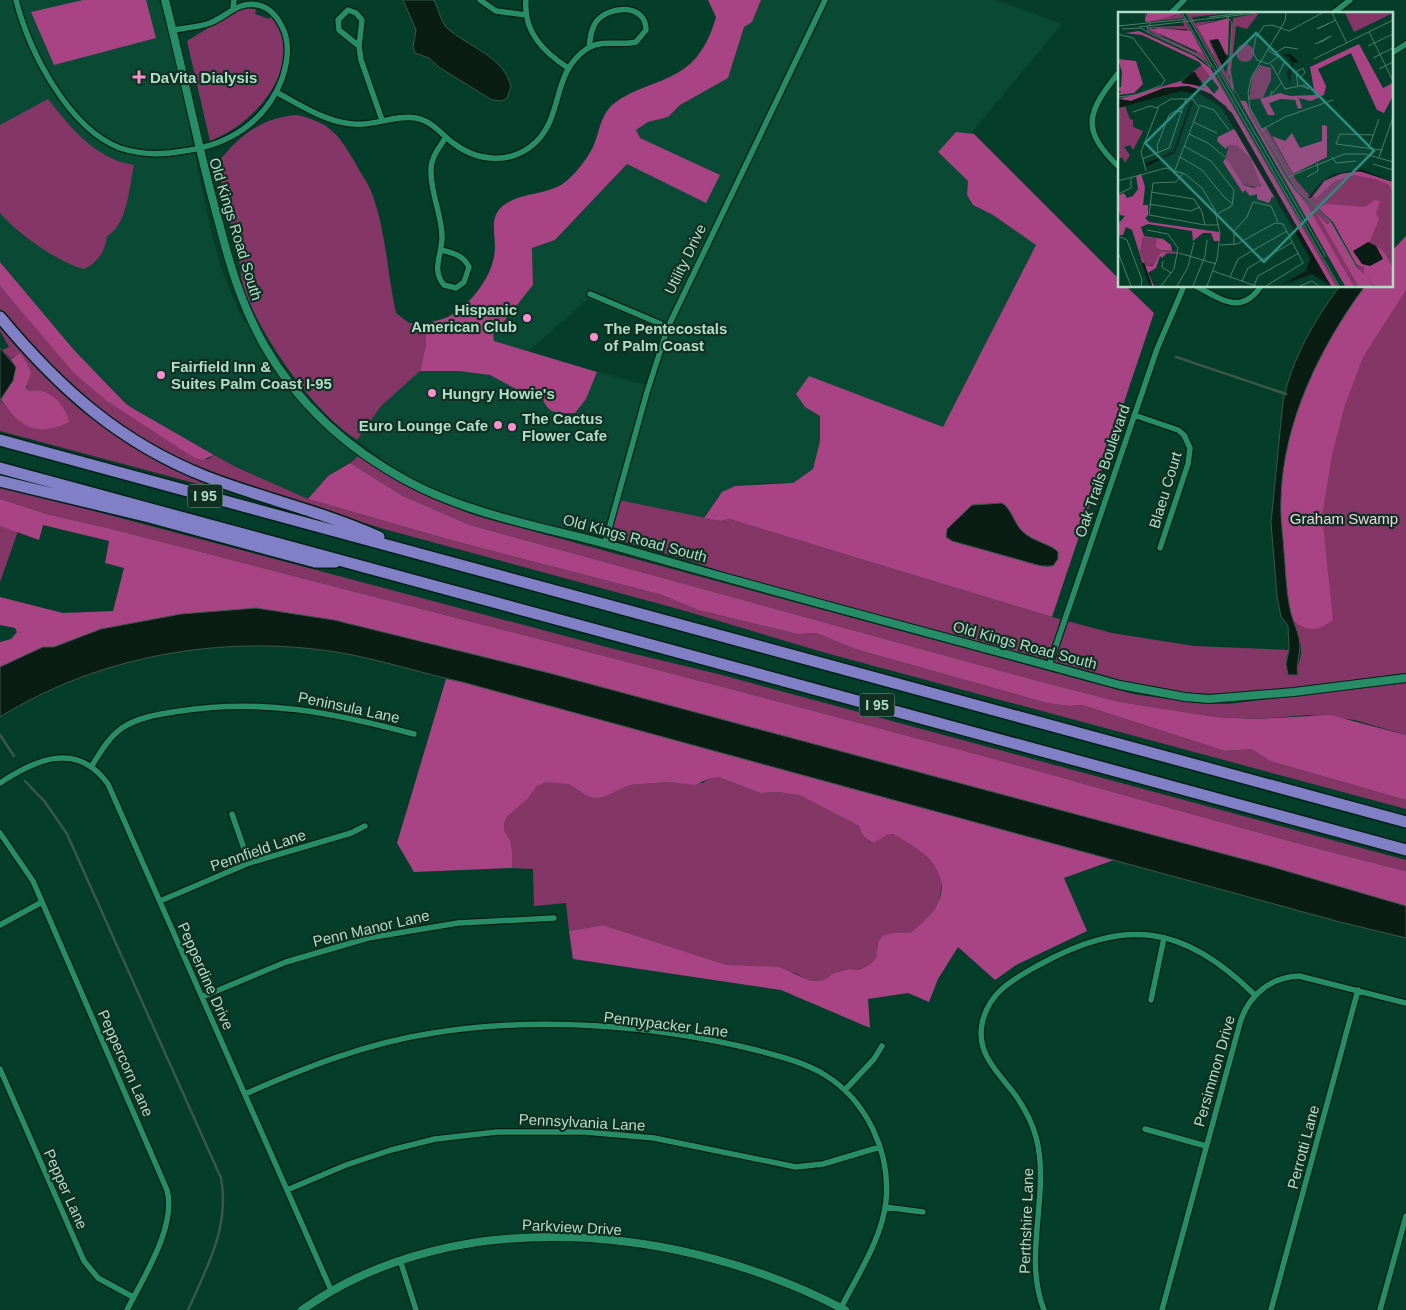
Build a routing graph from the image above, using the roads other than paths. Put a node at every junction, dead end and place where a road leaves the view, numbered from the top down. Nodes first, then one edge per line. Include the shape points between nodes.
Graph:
1 (16, 0) edge
2 (165, 0) edge
3 (234, 0) edge
4 (480, 0) edge
5 (526, 0) edge
6 (824, 0) edge
7 (1184, 0) edge
8 (1348, 1) edge
9 (233, 8) junction
10 (1172, 12) edge
11 (1334, 12) edge
12 (526, 15) junction
13 (173, 30) junction
14 (1406, 44) edge
15 (359, 46) junction
16 (588, 48) junction
17 (1394, 52) edge
18 (568, 68) junction
19 (1118, 74) edge
20 (276, 92) junction
21 (382, 120) junction
22 (446, 137) junction
23 (198, 149) junction
24 (1118, 166) edge
25 (440, 250) junction
26 (1183, 288) edge
27 (1200, 288) edge
28 (1259, 288) edge
29 (590, 294) dead end
30 (0, 317) edge
31 (668, 327) junction
32 (1134, 415) junction
33 (0, 440) edge
34 (0, 468) edge
35 (0, 481) edge
36 (606, 543) junction
37 (1160, 548) dead end
38 (410, 551) junction
39 (347, 561) junction
40 (1049, 666) junction
41 (1406, 678) edge
42 (414, 734) dead end
43 (91, 767) junction
44 (0, 783) edge
45 (232, 814) dead end
46 (1406, 822) edge
47 (365, 826) dead end
48 (0, 833) edge
49 (1406, 850) edge
50 (249, 863) junction
51 (160, 901) junction
52 (42, 902) junction
53 (554, 918) dead end
54 (0, 925) edge
55 (1164, 938) junction
56 (1358, 990) junction
57 (1255, 995) junction
58 (202, 997) junction
59 (1151, 1000) dead end
60 (1406, 1003) edge
61 (882, 1046) dead end
62 (0, 1069) edge
63 (845, 1090) junction
64 (245, 1094) junction
65 (1145, 1129) dead end
66 (1206, 1146) junction
67 (880, 1148) junction
68 (287, 1190) junction
69 (885, 1207) junction
70 (923, 1212) dead end
71 (1406, 1216) edge
72 (400, 1260) junction
73 (331, 1290) junction
74 (133, 1297) junction
75 (843, 1309) edge
76 (127, 1310) edge
77 (302, 1310) edge
78 (416, 1310) edge
79 (1044, 1310) edge
80 (1162, 1310) edge
81 (1271, 1310) edge
82 (1380, 1310) edge

1 - 23 street via 50,78 88,128 119,147 143,153
2 - 13 street, Old Kings Road South
3 - 9 street
4 - 12 street via 496,11
5 - 12 street
6 - 31 street, Utility Drive
7 - 10 street
8 - 11 street
9 - 13 street via 211,22
9 - 20 street via 247,4 265,7 281,24 287,56
12 - 18 street via 538,43
13 - 23 street, Old Kings Road South
14 - 17 street
15 - 15 street via 362,20 348,10 338,20 339,30
15 - 21 street
16 - 16 street via 636,42 646,30 644,20 630,10 608,12 594,26
16 - 18 street
18 - 22 street via 549,124 536,142 519,153 504,158 480,156 461,149
19 - 24 street via 1098,99 1092,122 1098,145
20 - 21 street via 341,122 365,124
20 - 23 street via 261,115 245,129 226,141
21 - 22 street via 416,118 432,125
22 - 25 street via 433,157 430,172 442,221
23 - 36 street, Old Kings Road South via 233,276 248,314 286,377 329,427 375,462 440,497 500,517
25 - 25 street via 436,272 444,285 456,288 464,282 469,268 459,255
26 - 32 street, Oak Trails Boulevard via 1165,327
27 - 28 street via 1236,304 1249,300
29 - 31 street
30 - 38 highway via 73,396 150,450 208,477 363,530
31 - 36 street, Utility Drive via 644,400
32 - 37 street, Blaeu Court via 1175,428 1184,435 1190,448 1188,464
32 - 40 street, Oak Trails Boulevard
33 - 38 highway, I 95
34 - 39 highway, I 95
35 - 39 highway via 315,562
36 - 40 street, Old Kings Road South
38 - 46 highway, I 95
39 - 49 highway, I 95
40 - 41 street, Old Kings Road South via 1120,686 1209,699
42 - 43 street, Peninsula Lane via 310,710 266,706 207,707 130,723 111,738
43 - 44 street, Pepperdine Drive via 72,759 48,758 28,765
43 - 51 street, Pepperdine Drive via 112,791
45 - 50 street
47 - 50 street, Pennfield Lane via 351,834
48 - 52 street, Peppercorn Lane via 29,872
50 - 51 street, Pennfield Lane
51 - 58 street, Pepperdine Drive
52 - 54 street
52 - 74 street, Peppercorn Lane via 169,1195 167,1224
53 - 58 street, Penn Manor Lane via 446,924 368,938 286,962
55 - 57 street, Perthshire Lane via 1211,956
55 - 59 street
55 - 79 street, Perthshire Lane via 1136,934 1115,936 1066,950 1005,984 994,996 984,1017 981,1037 984,1052 1026,1111 1038,1148 1041,1174 1036,1273
56 - 57 street, Persimmon Drive via 1295,976 1272,983
56 - 60 street, Persimmon Drive
56 - 81 street, Perrotti Lane
57 - 66 street, Persimmon Drive via 1242,1017
58 - 64 street, Pepperdine Drive
61 - 63 street
62 - 74 street, Pepper Lane via 84,1261 98,1278
63 - 64 street, Pennypacker Lane via 805,1065 733,1045 624,1029 520,1025 454,1030 386,1042 328,1059
63 - 67 street, Pennypacker Lane via 865,1115
64 - 68 street, Pepperdine Drive
65 - 66 street
66 - 80 street, Persimmon Drive
67 - 68 street, Pennsylvania Lane via 823,1164 796,1167 654,1138 585,1132 497,1132 442,1138 391,1150
67 - 69 street, Pennypacker Lane via 887,1183
68 - 73 street, Pepperdine Drive
69 - 70 street
69 - 75 street, Pennypacker Lane via 875,1239
71 - 82 street
72 - 73 street, Parkview Drive
72 - 75 street, Parkview Drive via 430,1250 486,1240 597,1240 686,1253 733,1264 770,1276
72 - 78 street
73 - 77 street, Parkview Drive
74 - 76 street, Peppercorn Lane

